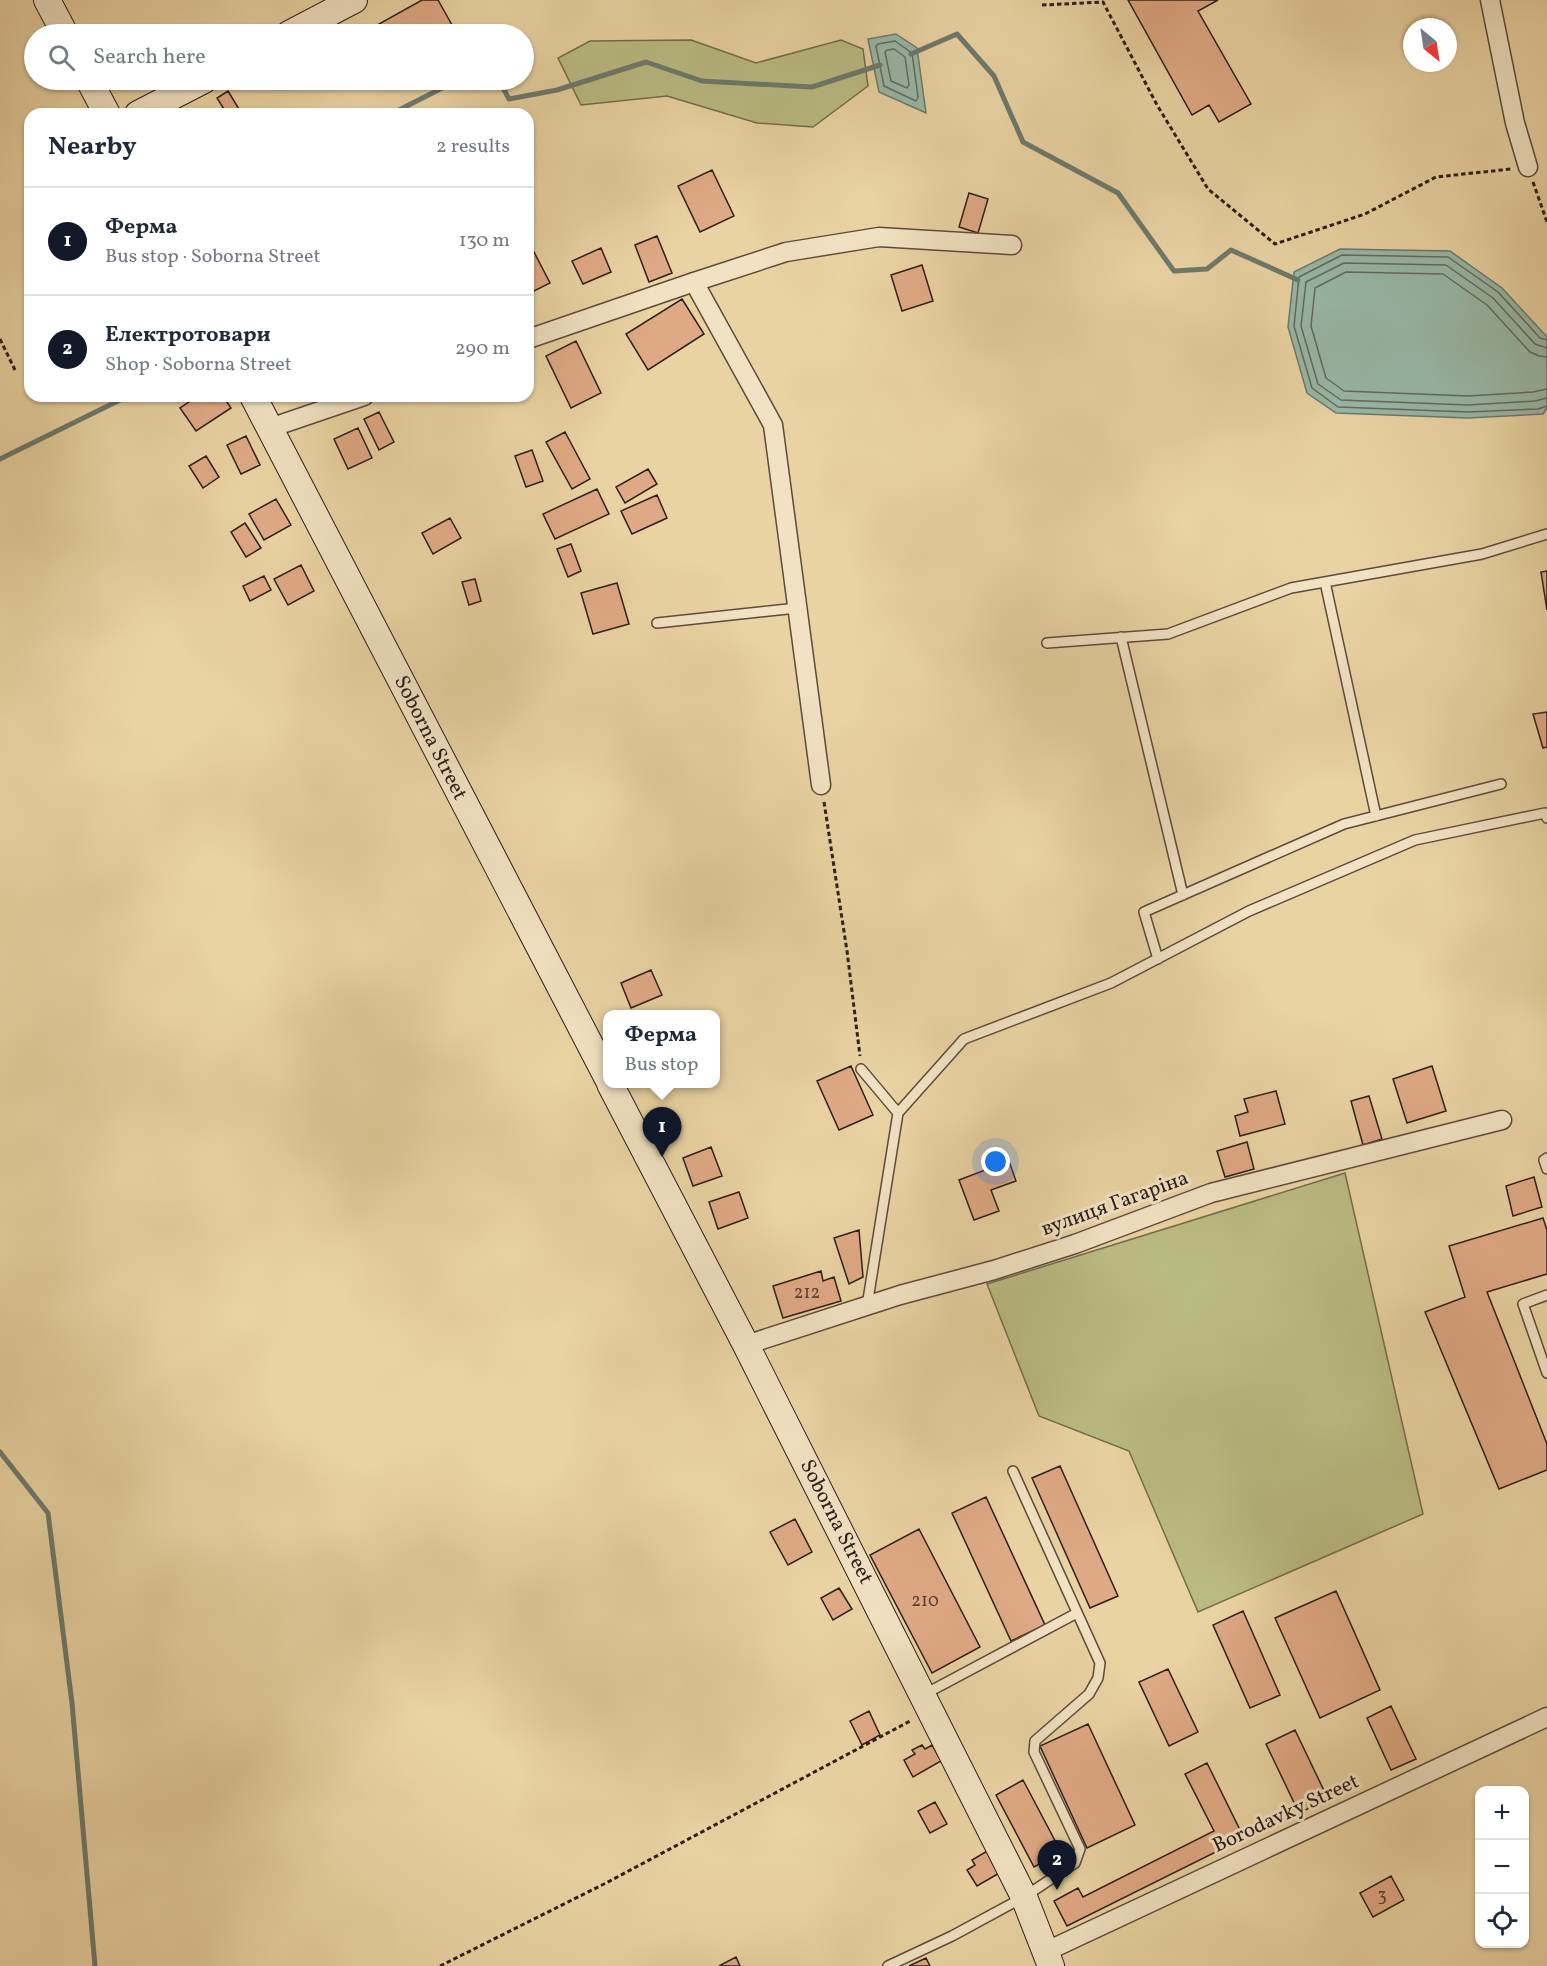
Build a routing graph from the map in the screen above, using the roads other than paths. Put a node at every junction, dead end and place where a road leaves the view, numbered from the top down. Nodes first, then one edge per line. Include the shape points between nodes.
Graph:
1 (47, 0) edge
2 (354, 0) edge
3 (1490, 0) edge
4 (60, 24) edge
5 (308, 24) edge
6 (94, 90) edge
7 (185, 90) edge
8 (104, 108) edge
9 (150, 108) edge
10 (1528, 167) road end
11 (1012, 245) dead end
12 (694, 282) junction
13 (534, 337) edge
14 (256, 402) edge
15 (347, 402) edge
16 (270, 429) junction
17 (1547, 534) edge
18 (1325, 582) junction
19 (797, 608) junction
20 (657, 623) dead end
21 (1121, 637) junction
22 (1047, 644) dead end
23 (1501, 784) dead end
24 (821, 785) road end
25 (1546, 813) edge
26 (1376, 816) junction
27 (1183, 895) junction
28 (1158, 959) junction
29 (603, 1069) edge
30 (861, 1069) road end
31 (613, 1088) edge
32 (898, 1113) junction
33 (1502, 1120) dead end
34 (1547, 1158) edge
35 (1547, 1169) edge
36 (1547, 1295) edge
37 (867, 1306) junction
38 (746, 1345) junction
39 (1547, 1373) edge
40 (1013, 1471) dead end
41 (1077, 1613) junction
42 (926, 1703) junction
43 (1547, 1717) edge
44 (1024, 1897) junction
45 (1048, 1959) edge
46 (888, 1966) edge

1 - 4 main road
2 - 5 main road
3 - 10 street
6 - 8 main road
7 - 9 main road
11 - 12 street via 879,237 786,252
12 - 13 street
12 - 19 street via 773,425
14 - 16 main road, Soborna Street
15 - 16 street
16 - 29 main road, Soborna Street
17 - 18 lane via 1482,554
18 - 21 lane via 1291,588 1168,634
18 - 26 lane
19 - 20 lane
19 - 24 street
21 - 22 lane
21 - 27 lane
23 - 26 lane
25 - 28 lane via 1415,840 1249,911
26 - 27 lane via 1344,824
27 - 28 lane via 1144,912
28 - 32 lane via 1111,983 964,1039
30 - 32 lane
31 - 38 main road, Soborna Street
32 - 37 lane
33 - 37 street, вулиця Гагаріна via 1211,1193 1065,1247
34 - 35 lane
36 - 39 lane via 1523,1304
37 - 38 street, вулиця Гагаріна
38 - 42 main road, Soborna Street
40 - 41 lane
41 - 42 lane
41 - 44 lane via 1100,1663 1098,1678 1089,1694 1035,1741 1034,1752 1080,1849 1075,1863
42 - 44 main road, Soborna Street
43 - 45 street, Borodavky Street
44 - 45 main road, Soborna Street
44 - 46 lane

